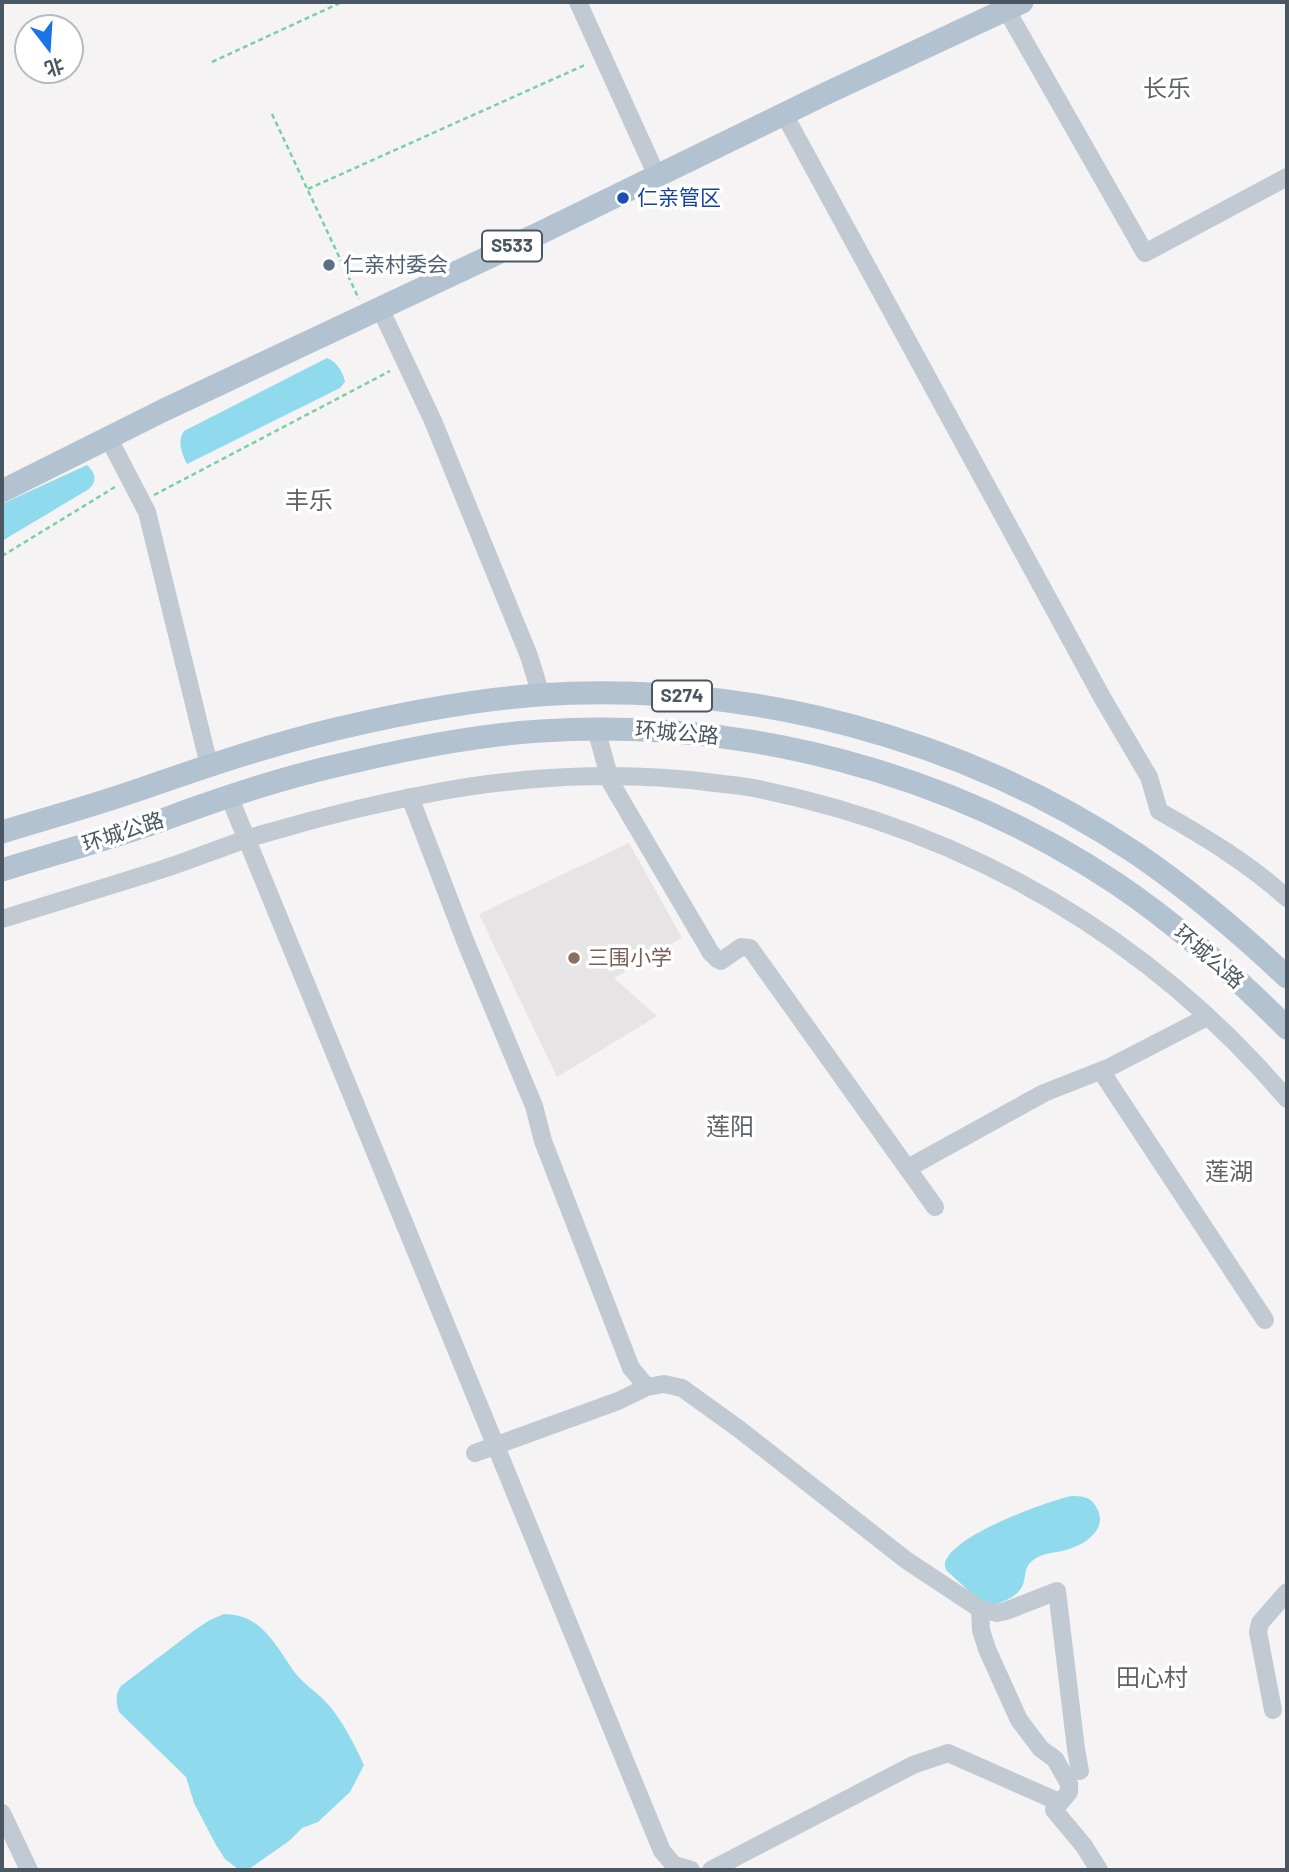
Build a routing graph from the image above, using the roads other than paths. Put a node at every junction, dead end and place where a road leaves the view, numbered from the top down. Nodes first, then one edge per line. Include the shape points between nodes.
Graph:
1 (578, 2) edge
2 (1014, 6) edge
3 (784, 114) junction
4 (657, 176) junction
5 (1287, 177) edge
6 (373, 312) junction
7 (108, 437) junction
8 (2, 491) edge
9 (541, 695) junction
10 (596, 729) junction
11 (209, 765) junction
12 (608, 776) junction
13 (229, 796) junction
14 (410, 797) junction
15 (10, 830) edge
16 (247, 839) junction
17 (31, 861) junction
18 (2, 870) edge
19 (1287, 898) edge
20 (2, 919) edge
21 (1287, 978) edge
22 (1207, 1017) junction
23 (1287, 1028) edge
24 (1101, 1071) junction
25 (1287, 1100) edge
26 (908, 1168) junction
27 (935, 1207) dead end
28 (1265, 1320) dead end
29 (647, 1387) junction
30 (495, 1445) junction
31 (475, 1453) dead end
32 (1287, 1592) edge
33 (980, 1609) junction
34 (1273, 1710) dead end
35 (1080, 1771) dead end
36 (1059, 1802) junction
37 (2, 1813) edge
38 (29, 1870) edge
39 (691, 1870) edge
40 (711, 1870) edge
41 (1099, 1870) edge

1 - 4 street
2 - 3 main road, S533
2 - 5 street via 1145,253
3 - 4 main road, S533
3 - 19 street via 1102,699 1149,777 1159,811 1232,854
4 - 6 main road, S533
6 - 7 main road, S533
6 - 9 street via 406,363 433,421
7 - 8 main road, S533
7 - 11 street via 147,512
9 - 11 main road, 环城公路 / S274 via 391,717
9 - 21 main road, 环城公路 / S274 via 650,694 744,703 862,729 943,755 1027,791 1137,854 1203,903
10 - 12 street
10 - 13 main road, 环城公路 / S274 via 537,731 398,752
10 - 23 main road, 环城公路 / S274 via 658,730 777,746 889,775 971,805 1117,884 1223,967
11 - 15 main road, 环城公路 / S274
12 - 14 street via 541,778
12 - 22 street via 761,789 927,839 990,866 1069,910 1150,968
12 - 26 street via 710,953 721,961 741,947 750,948
13 - 16 street
13 - 17 main road, 环城公路 / S274
14 - 16 street
14 - 29 street via 534,1106 543,1141 631,1368
15 - 17 main road, S274
16 - 20 street
16 - 30 street
17 - 18 main road, 环城公路 / S274
22 - 24 street
22 - 25 street
24 - 26 street via 1044,1093
24 - 28 street
26 - 27 street
29 - 30 street
29 - 33 street via 664,1384 689,1392 906,1560
30 - 31 street
30 - 39 street via 662,1851 674,1865
32 - 34 street via 1260,1623 1258,1632
33 - 35 street via 1006,1611 1057,1591
33 - 36 street via 987,1649 1020,1720 1041,1749 1055,1759 1069,1784 1069,1792
36 - 40 street via 948,1753 913,1765
36 - 41 street via 1054,1810
37 - 38 street

